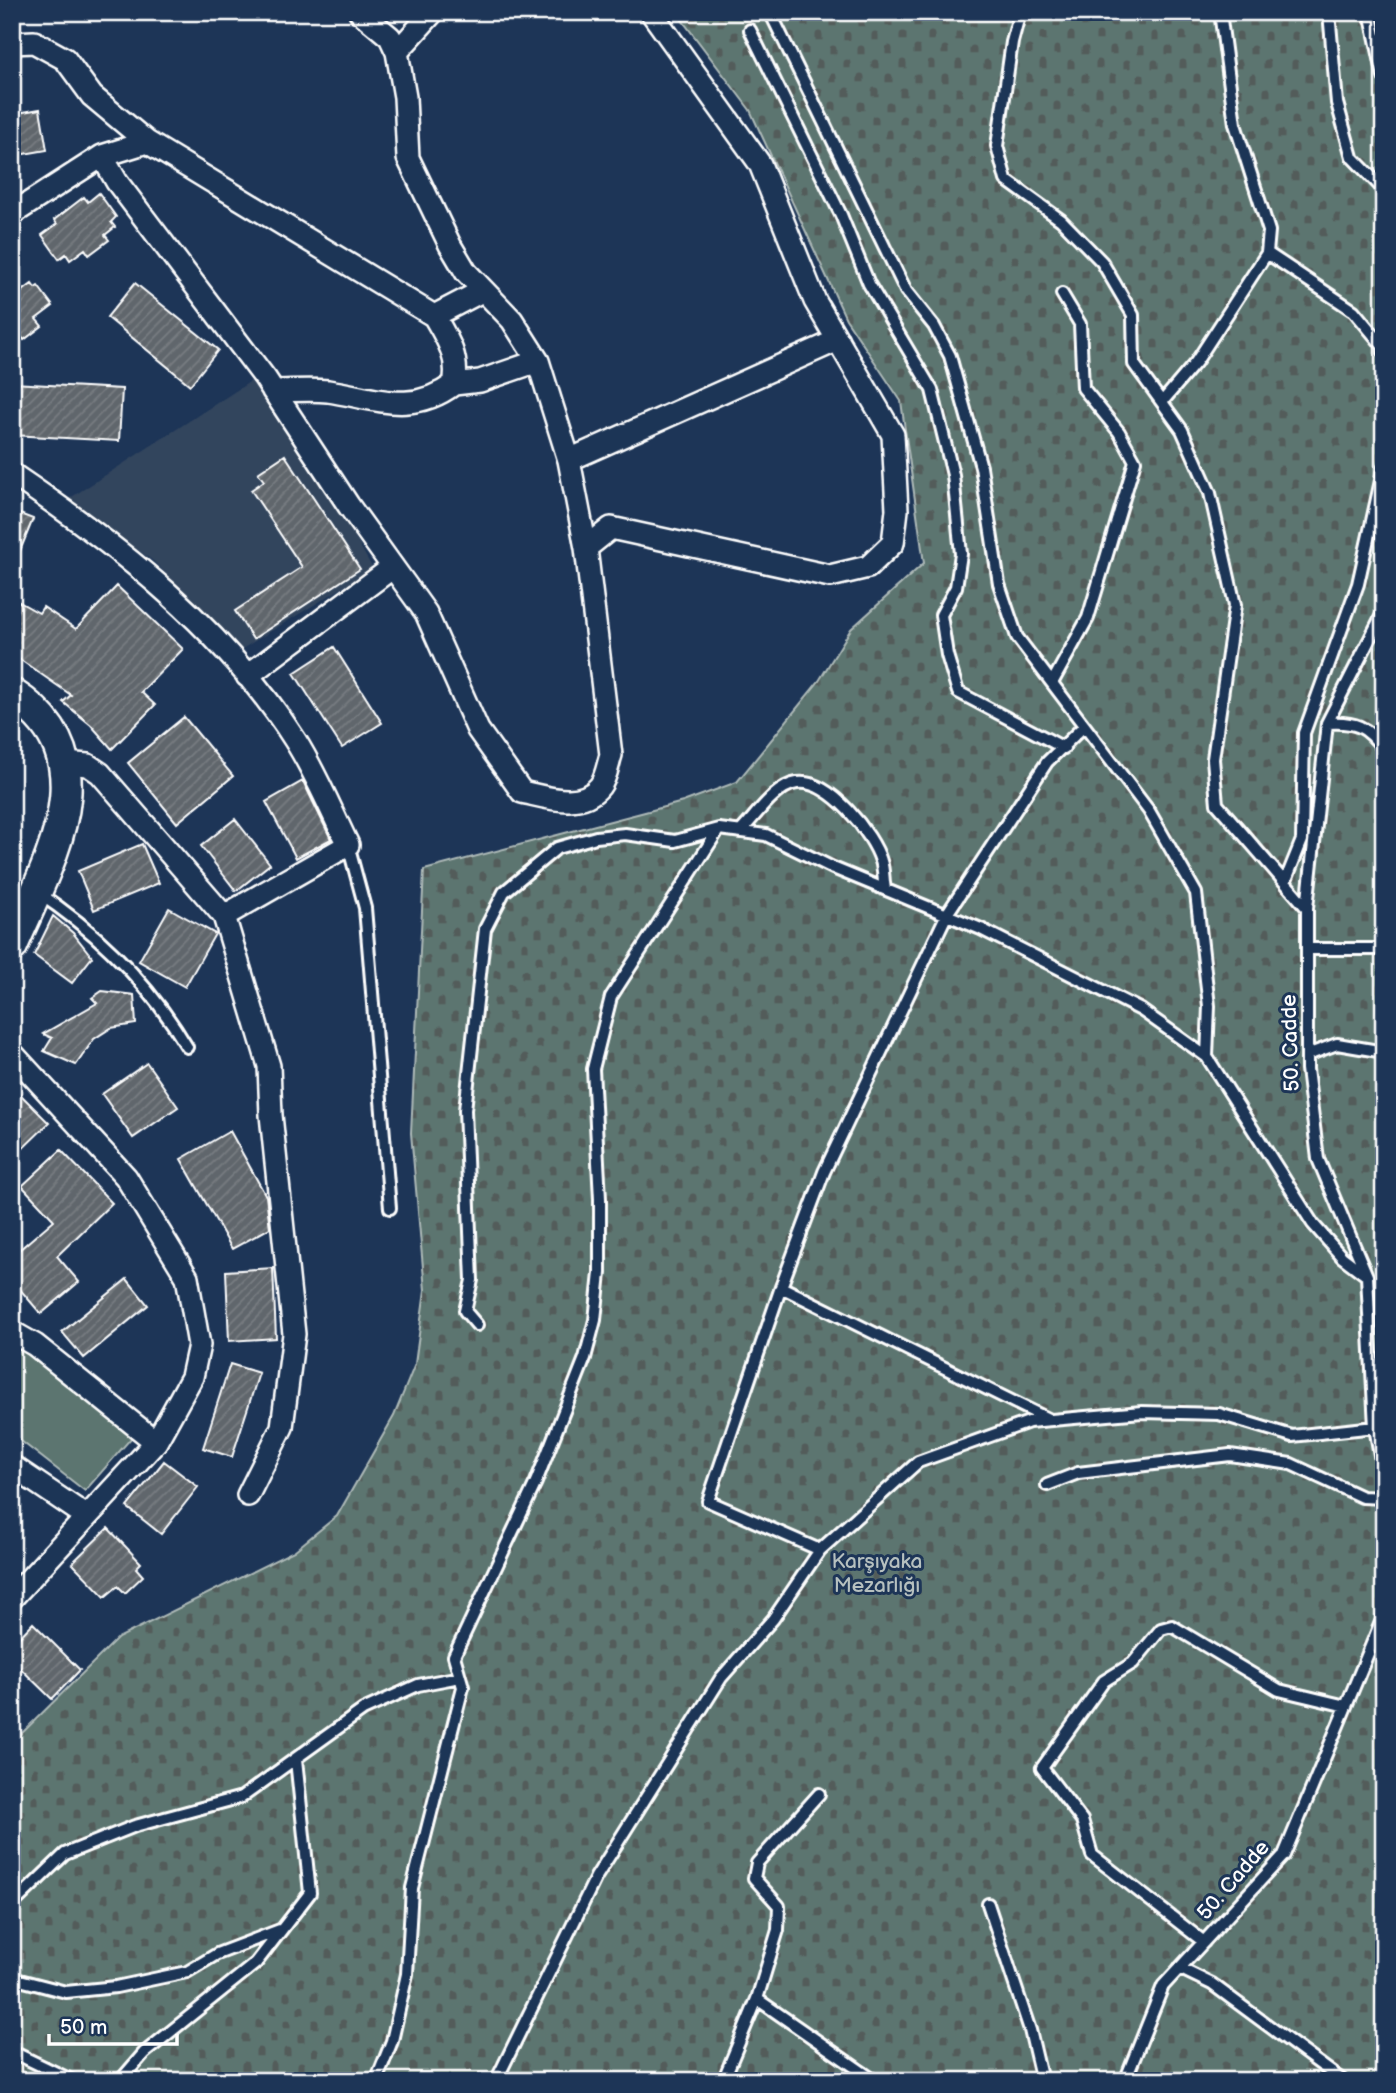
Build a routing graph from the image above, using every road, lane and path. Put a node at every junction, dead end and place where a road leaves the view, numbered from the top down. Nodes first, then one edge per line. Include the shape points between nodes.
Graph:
1 (360, 12) edge
2 (433, 12) edge
3 (651, 12) edge
4 (769, 12) edge
5 (1020, 12) edge
6 (1220, 12) edge
7 (1329, 12) edge
8 (1370, 12) edge
9 (1376, 12) edge
10 (1384, 17) edge
11 (750, 30) dead end
12 (12, 43) edge
13 (397, 52) junction
14 (1384, 77) edge
15 (147, 142) junction
16 (102, 156) junction
17 (1384, 190) edge
18 (12, 214) edge
19 (1267, 253) junction
20 (482, 291) junction
21 (1062, 294) dead end
22 (434, 316) junction
23 (838, 340) junction
24 (1384, 353) edge
25 (538, 361) junction
26 (454, 384) junction
27 (273, 391) junction
28 (1162, 402) junction
29 (569, 460) junction
30 (1384, 467) edge
31 (12, 474) edge
32 (586, 548) junction
33 (393, 567) junction
34 (1384, 611) edge
35 (247, 676) junction
36 (1052, 683) junction
37 (12, 694) edge
38 (1326, 723) junction
39 (1084, 726) junction
40 (1064, 748) junction
41 (1384, 750) edge
42 (64, 763) junction
43 (719, 830) junction
44 (740, 832) junction
45 (348, 845) junction
46 (1285, 882) junction
47 (885, 889) junction
48 (34, 891) junction
49 (1307, 908) junction
50 (947, 914) junction
51 (224, 916) junction
52 (12, 946) edge
53 (1307, 949) junction
54 (1384, 949) edge
55 (187, 1047) dead end
56 (1384, 1052) edge
57 (12, 1054) edge
58 (1307, 1055) junction
59 (1207, 1057) junction
60 (390, 1208) dead end
61 (1367, 1276) junction
62 (781, 1287) junction
63 (477, 1325) dead end
64 (12, 1332) edge
65 (1051, 1420) junction
66 (1375, 1427) junction
67 (156, 1442) junction
68 (12, 1466) edge
69 (1384, 1478) edge
70 (1047, 1485) dead end
71 (248, 1495) dead end
72 (1384, 1498) edge
73 (86, 1516) junction
74 (820, 1550) junction
75 (12, 1598) edge
76 (1384, 1615) edge
77 (460, 1677) junction
78 (1346, 1706) junction
79 (296, 1760) junction
80 (819, 1794) dead end
81 (12, 1905) edge
82 (988, 1905) dead end
83 (283, 1929) junction
84 (1203, 1942) junction
85 (1179, 1968) junction
86 (12, 1978) edge
87 (1384, 1996) edge
88 (757, 1999) junction
89 (1384, 2001) edge
90 (12, 2056) edge
91 (73, 2081) edge
92 (120, 2081) edge
93 (376, 2081) edge
94 (496, 2081) edge
95 (723, 2081) edge
96 (876, 2081) edge
97 (1042, 2081) edge
98 (1125, 2081) edge
99 (1343, 2081) edge

1 - 13 street via 390,37
2 - 13 street
3 - 23 street via 760,164 815,301
4 - 36 lane via 906,291 934,326 950,356 981,467 999,584 1017,637
5 - 28 lane via 997,146 1006,180 1061,220 1102,262 1133,315 1134,364
6 - 19 lane via 1235,124 1269,232
7 - 17 lane via 1337,103 1352,157
8 - 14 lane
9 - 10 lane
11 - 40 lane via 841,215 869,284 932,390 953,475 961,554 956,587 941,614 958,692
12 - 15 street via 34,41 65,59 92,96
13 - 20 street via 408,158 450,245
15 - 16 street
15 - 22 street
16 - 18 street
16 - 27 street
19 - 24 lane via 1354,311
19 - 28 lane via 1196,362
20 - 22 street
20 - 25 street via 512,320
21 - 36 lane via 1080,324 1083,388 1119,432 1135,461 1088,618
22 - 26 street via 456,359
23 - 29 street
23 - 32 street via 893,435 897,510 892,543 868,567 830,576 611,528
25 - 26 street via 480,381
25 - 29 street
26 - 27 street via 438,396 412,404 324,391
27 - 33 street
28 - 46 lane via 1182,430 1210,493 1235,605 1213,759 1217,804
29 - 32 street
30 - 46 lane via 1358,584 1304,733 1302,840
31 - 35 street via 141,568 203,626
32 - 33 street via 611,755 600,786 579,800 522,792 478,730 426,613
33 - 35 street
34 - 38 lane, 50. Cadde
35 - 45 street via 297,742
36 - 39 lane
37 - 42 main road via 41,719
38 - 41 lane via 1351,722 1374,736
38 - 49 lane, 50. Cadde
39 - 40 lane
39 - 59 lane via 1149,811 1196,893 1209,1006
40 - 50 lane via 1047,762
42 - 48 main road via 64,823
42 - 51 street via 88,765 100,773
43 - 44 lane
43 - 63 lane via 675,841 625,834 596,837 557,848 504,892 485,929 465,1110 471,1280 466,1311
43 - 77 lane via 611,997 593,1069 600,1199 595,1320 585,1358 536,1482 454,1656
44 - 47 lane via 766,835
44 - 47 lane via 783,788 799,782 824,790 844,805 867,834 881,861
45 - 51 street
45 - 60 lane via 365,908
46 - 49 lane
47 - 50 lane
48 - 52 main road
48 - 55 lane via 81,924 131,970
49 - 53 lane, 50. Cadde
50 - 59 lane via 1140,1010
50 - 62 lane via 824,1172
51 - 71 street via 269,1066 295,1334 282,1427
53 - 54 lane
53 - 58 lane, 50. Cadde
56 - 58 lane via 1337,1044
57 - 67 street via 126,1177 187,1277 199,1345 192,1377
58 - 61 lane, 50. Cadde via 1318,1159
59 - 61 lane via 1313,1224 1342,1257
61 - 66 lane, 50. Cadde
62 - 65 lane
62 - 74 lane via 708,1501
64 - 67 street via 36,1345
65 - 66 lane via 1142,1412 1219,1415 1293,1436
65 - 74 lane via 1029,1422 918,1462
66 - 69 lane, 50. Cadde
67 - 73 street
68 - 73 street
70 - 72 lane via 1078,1473 1230,1455 1291,1464 1362,1497
73 - 75 street
74 - 94 lane via 773,1619 721,1678 596,1877
76 - 78 lane, 50. Cadde
77 - 79 lane via 418,1685 363,1710
77 - 93 lane via 463,1687 412,1888 407,1974 392,2040
78 - 84 lane, 50. Cadde via 1284,1855
78 - 84 lane via 1279,1690 1172,1626 1161,1629 1133,1664 1104,1681 1042,1768 1082,1820 1092,1856
79 - 81 lane via 243,1797 135,1826 65,1854
79 - 83 lane via 310,1893
80 - 88 lane via 757,1863 754,1878 779,1906 778,1930
82 - 97 lane via 1030,2029
83 - 86 lane via 217,1954 187,1972 116,1987 66,1992
83 - 92 lane via 256,1963 144,2053
84 - 85 lane, 50. Cadde
85 - 98 lane, 50. Cadde via 1163,1986
85 - 99 lane via 1212,1984
87 - 89 lane
88 - 95 lane
88 - 96 lane
90 - 91 lane via 19,2055

